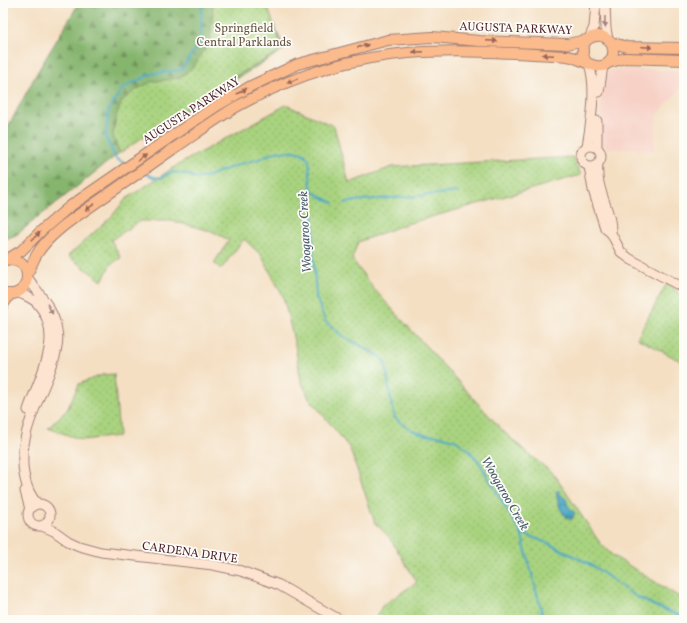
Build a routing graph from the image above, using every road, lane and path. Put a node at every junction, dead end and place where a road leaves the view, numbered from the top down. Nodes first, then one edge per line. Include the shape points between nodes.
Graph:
1 (596, 3) edge
2 (605, 3) edge
3 (587, 39) junction
4 (609, 41) junction
5 (684, 48) edge
6 (684, 60) edge
7 (587, 63) junction
8 (605, 65) junction
9 (587, 146) junction
10 (597, 147) junction
11 (598, 164) junction
12 (588, 166) junction
13 (611, 233) junction
14 (4, 260) edge
15 (27, 276) junction
16 (684, 288) edge
17 (10, 293) edge
18 (3, 304) edge
19 (38, 504) junction
20 (30, 509) junction
21 (50, 520) junction
22 (42, 526) junction
23 (54, 531) junction
24 (340, 620) edge

1 - 3 street via 594,27
2 -> 4 street
3 - 4 main road via 596,36
3 - 7 main road via 582,52
14 -> 3 main road, AUGUSTA PARKWAY via 27,246 69,207 215,107 251,86 298,64 388,40 432,37 567,44
4 -> 5 main road via 627,46
4 - 8 main road via 614,51 612,58
6 - 8 main road via 625,58
7 - 8 main road via 593,66
7 - 9 street via 593,82
7 -> 15 main road, AUGUSTA PARKWAY via 568,56 406,53 350,62 284,84 217,118 74,218 56,232 36,254
8 - 10 street via 599,82
9 - 10 street
9 - 12 street via 581,157
10 - 11 street via 601,153
11 - 12 street
11 - 13 street via 597,180 611,224
12 - 13 street via 605,228
13 - 16 street via 625,256
14 - 15 main road via 17,260 25,268
15 - 17 main road, AUGUSTA PARKWAY via 23,288
15 -> 19 street via 51,310 58,338 52,365 23,444 22,461 26,484
17 - 18 main road
17 - 20 street via 30,297 37,303 48,321 50,336 47,359 20,436 18,462
19 - 20 street
19 - 21 street via 48,507 51,513
20 - 22 street via 30,522 35,526
21 - 22 street
21 - 23 street
22 - 23 street, CARDENA DRIVE
23 - 24 street, CARDENA DRIVE via 88,550 213,565 245,572 279,585

